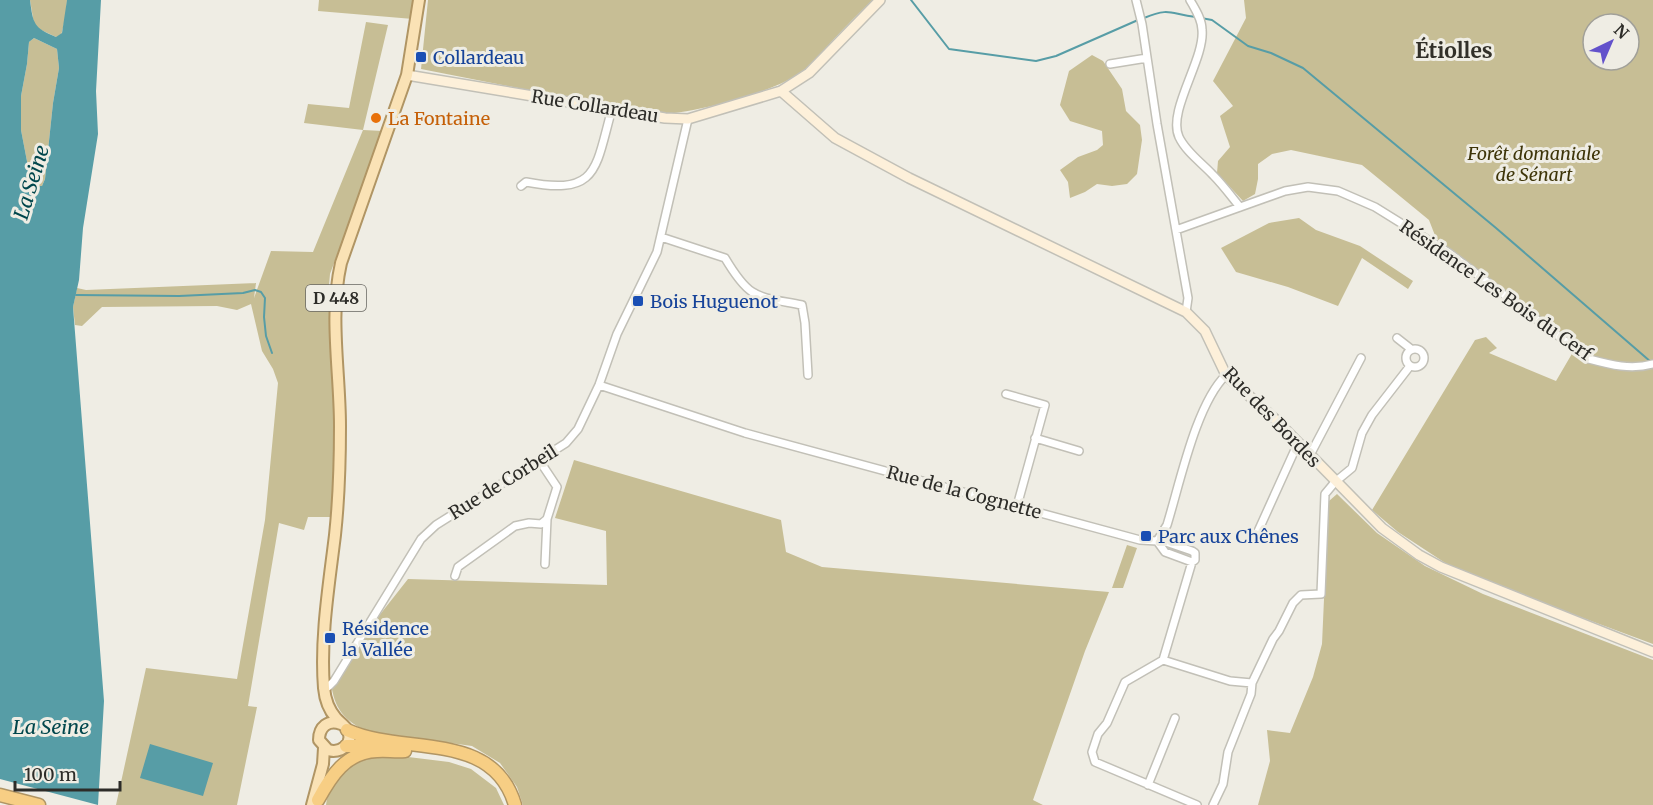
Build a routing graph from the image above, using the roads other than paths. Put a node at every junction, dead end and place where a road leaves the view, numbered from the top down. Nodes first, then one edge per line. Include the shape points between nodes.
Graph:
1 (419, 0) edge
2 (880, 0) edge
3 (1190, 0) edge
4 (1137, 4) edge
5 (1147, 58) junction
6 (1110, 64) dead end
7 (407, 75) junction
8 (781, 91) junction
9 (612, 109) junction
10 (688, 119) junction
11 (521, 186) dead end
12 (1240, 207) junction
13 (1176, 230) junction
14 (661, 237) junction
15 (1186, 312) junction
16 (1397, 338) dead end
17 (1412, 349) junction
18 (1361, 358) dead end
19 (1652, 364) edge
20 (1410, 366) junction
21 (808, 375) dead end
22 (1226, 375) junction
23 (599, 385) junction
24 (1006, 394) dead end
25 (1035, 438) junction
26 (1298, 443) junction
27 (1079, 451) dead end
28 (1310, 455) junction
29 (539, 460) junction
30 (1335, 482) junction
31 (1017, 506) junction
32 (548, 519) junction
33 (1254, 538) dead end
34 (1157, 541) junction
35 (545, 564) dead end
36 (455, 576) dead end
37 (1653, 652) edge
38 (1163, 660) junction
39 (1252, 683) junction
40 (324, 688) junction
41 (327, 700) junction
42 (1175, 718) dead end
43 (344, 727) junction
44 (320, 732) junction
45 (324, 747) junction
46 (341, 749) junction
47 (405, 751) junction
48 (1148, 784) junction
49 (0, 795) edge
50 (316, 803) edge
51 (39, 805) edge
52 (509, 805) edge
53 (515, 805) edge
54 (1197, 805) edge
55 (1213, 805) edge

1 - 7 main road, D 448
2 - 8 street, Rue Collardeau via 809,73
3 - 12 street via 1203,30 1176,118 1178,135
4 - 5 street
5 - 6 street
5 - 13 street
7 - 9 street, Rue Collardeau
7 - 40 main road, D 448 via 341,263 336,295 340,473 326,602
8 - 10 street, Rue Collardeau
8 - 15 street, Rue des Bordes via 836,138 909,178
9 - 10 street, Rue Collardeau
9 - 11 street via 594,170 581,183 566,187 526,182
10 - 14 street, Rue de Corbeil
12 - 13 street, Résidence Les Bois du Cerf
12 - 19 street, Résidence Les Bois du Cerf via 1285,190 1338,190 1375,207 1449,253 1589,359 1637,368
13 - 15 street via 1188,298
14 - 21 street via 725,258 749,292 802,305
14 - 23 street, Rue de Corbeil via 647,276 617,334
15 - 22 street, Rue des Bordes via 1205,332
16 - 17 street
17 - 20 street via 1406,356
17 - 20 street via 1420,350 1424,359 1418,367
18 - 28 street
20 - 30 street via 1372,415 1362,433 1352,468
22 - 26 street, Rue des Bordes
22 - 34 street via 1211,393 1201,415 1167,525
23 - 29 street, Rue de Corbeil via 578,429 566,443
23 - 31 street, Rue de la Cognette via 745,433
24 - 25 street via 1045,405
25 - 27 street
25 - 31 street
26 - 28 street, Rue des Bordes
26 - 33 street
28 - 30 street, Rue des Bordes
29 - 32 street via 556,487
29 - 40 street, Rue de Corbeil via 436,525 421,539 334,681
30 - 37 street, Rue des Bordes via 1382,528 1441,567
30 - 39 street via 1325,494 1321,594 1301,595 1293,603
31 - 34 street, Rue de la Cognette via 1140,540
32 - 35 street
32 - 36 street via 541,524 515,526 458,567
34 - 38 street via 1165,552 1192,562
38 - 39 street via 1230,681
38 - 48 street via 1125,682 1092,752 1095,762
39 - 55 street via 1228,752 1224,784
40 - 41 main road, D 448
41 - 43 main road, D 448
41 - 44 main road, D 448
42 - 48 street
43 - 44 main road via 331,722
43 - 46 main road via 349,738
43 - 53 highway via 371,739 474,756 497,773
44 - 45 main road via 319,740
45 - 46 main road
45 - 50 main road
46 - 47 highway via 357,745
46 - 50 main road via 326,772
47 - 50 highway via 366,752 345,761
47 - 52 highway via 464,760 480,767 494,779
48 - 54 street
49 - 51 highway

